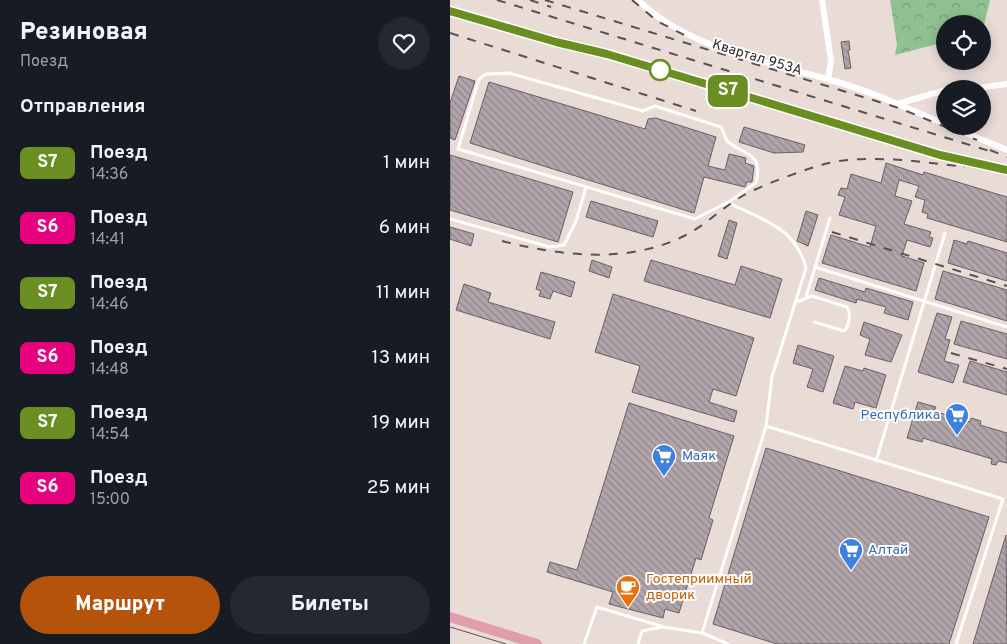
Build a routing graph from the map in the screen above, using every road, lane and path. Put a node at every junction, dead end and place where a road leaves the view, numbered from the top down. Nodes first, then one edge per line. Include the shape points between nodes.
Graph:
1 (822, 0) edge
2 (641, 1) edge
3 (828, 79) junction
4 (1007, 84) edge
5 (991, 86) edge
6 (936, 93) edge
7 (897, 104) junction
8 (936, 120) edge
9 (971, 135) edge
10 (1007, 150) edge
11 (586, 187) junction
12 (730, 200) junction
13 (830, 218) dead end
14 (450, 220) edge
15 (945, 233) dead end
16 (815, 267) junction
17 (806, 297) junction
18 (925, 300) junction
19 (796, 302) junction
20 (814, 322) dead end
21 (1007, 327) edge
22 (766, 426) junction
23 (876, 461) junction
24 (1005, 500) edge
25 (450, 617) edge
26 (664, 627) junction
27 (702, 633) junction
28 (537, 644) edge
29 (584, 644) edge
30 (638, 644) edge
31 (728, 644) edge
32 (956, 644) edge

1 - 3 street via 830,52
2 - 3 street, Квартал 953А via 679,30 727,52
3 - 7 street, Квартал 953А
4 - 5 street
6 - 7 street
7 - 8 street, Квартал 953А
9 - 10 street
11 - 12 lane via 695,219
11 - 12 lane via 458,149 479,79 486,74 509,73 643,110 654,106 721,127 727,142 748,152 757,164 758,172 756,183
11 - 14 lane via 576,221 564,245 550,247
12 - 19 lane via 731,204 780,227 804,259 806,268
13 - 16 lane
15 - 18 lane
16 - 17 lane
16 - 18 lane
17 - 19 lane
17 - 20 lane via 847,307 850,311 844,331
18 - 21 lane
18 - 23 lane
19 - 22 lane via 772,377
22 - 23 lane
22 - 27 lane
23 - 24 lane
24 - 32 lane
25 - 28 main road
26 - 27 lane
26 - 29 lane via 597,607
26 - 30 lane via 642,631
27 - 31 lane

